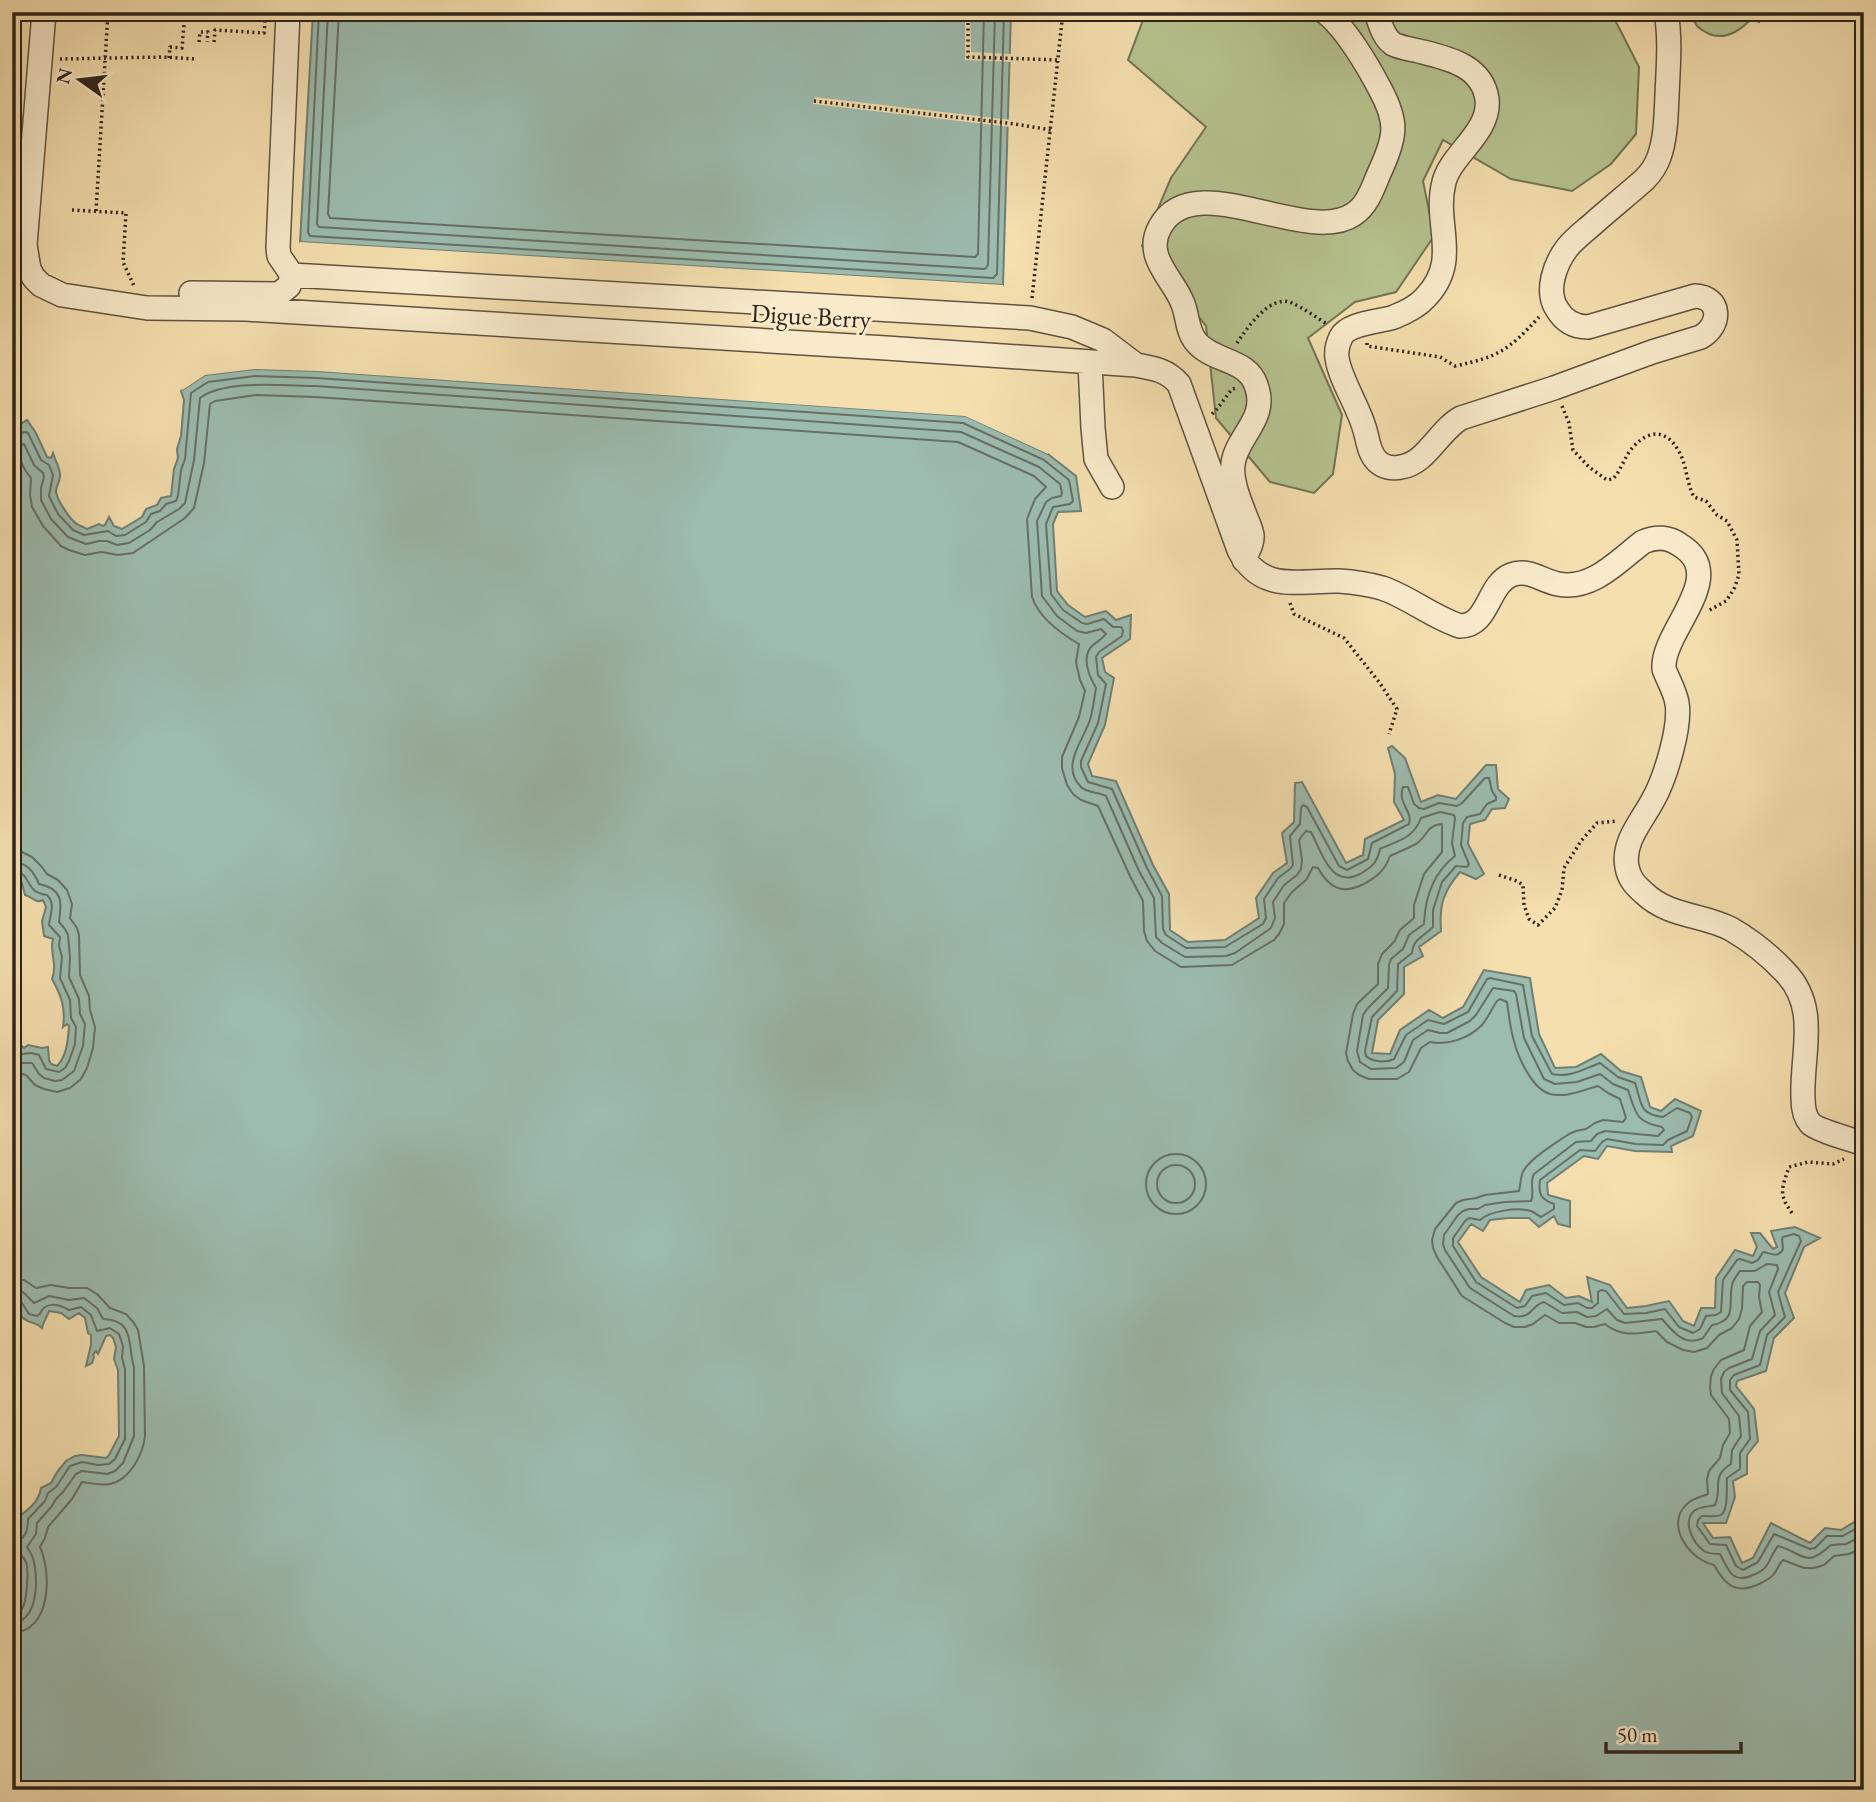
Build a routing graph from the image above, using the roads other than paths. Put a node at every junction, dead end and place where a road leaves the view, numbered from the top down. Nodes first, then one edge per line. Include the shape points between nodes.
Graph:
1 (44, 12) edge
2 (288, 12) edge
3 (1325, 12) edge
4 (1376, 12) edge
5 (1666, 12) edge
6 (12, 146) edge
7 (32, 162) junction
8 (292, 275) junction
9 (143, 301) junction
10 (1090, 363) junction
11 (1136, 366) junction
12 (1112, 487) dead end
13 (1244, 560) junction
14 (1864, 1144) edge

1 - 7 street, Digue Berry
2 - 8 street via 278,248
3 - 13 street via 1342,27 1380,88 1392,117 1392,145 1363,206 1348,218 1330,222 1195,203 1167,216 1156,235 1163,272 1181,298 1190,333 1204,349 1252,375 1259,394 1257,413 1233,463 1252,536
4 - 5 street via 1395,45 1471,69 1483,85 1487,104 1483,121 1443,186 1445,257 1440,277 1420,303 1396,316 1353,327 1340,340 1337,359 1371,454 1381,465 1394,468 1422,456 1461,418 1700,337 1713,327 1714,305 1702,296 1588,327 1569,323 1553,302 1552,281 1566,249 1644,180 1660,156 1668,72
6 - 7 street
7 - 9 street, Digue Berry via 25,245 34,278 62,295
8 - 9 street via 289,286 279,294 166,292
8 - 11 street via 1030,318 1080,329 1104,340
9 - 10 street, Digue Berry
10 - 11 street, Digue Berry
10 - 12 street via 1096,459
11 - 13 street, Digue Berry via 1166,372 1179,384
13 - 14 street via 1272,580 1368,584 1452,624 1467,626 1480,617 1497,588 1511,575 1533,575 1564,585 1584,583 1650,539 1667,538 1682,545 1694,557 1699,577 1664,663 1677,702 1677,726 1661,784 1627,851 1631,879 1661,906 1732,930 1787,974 1807,1017 1802,1092 1806,1117 1814,1127

